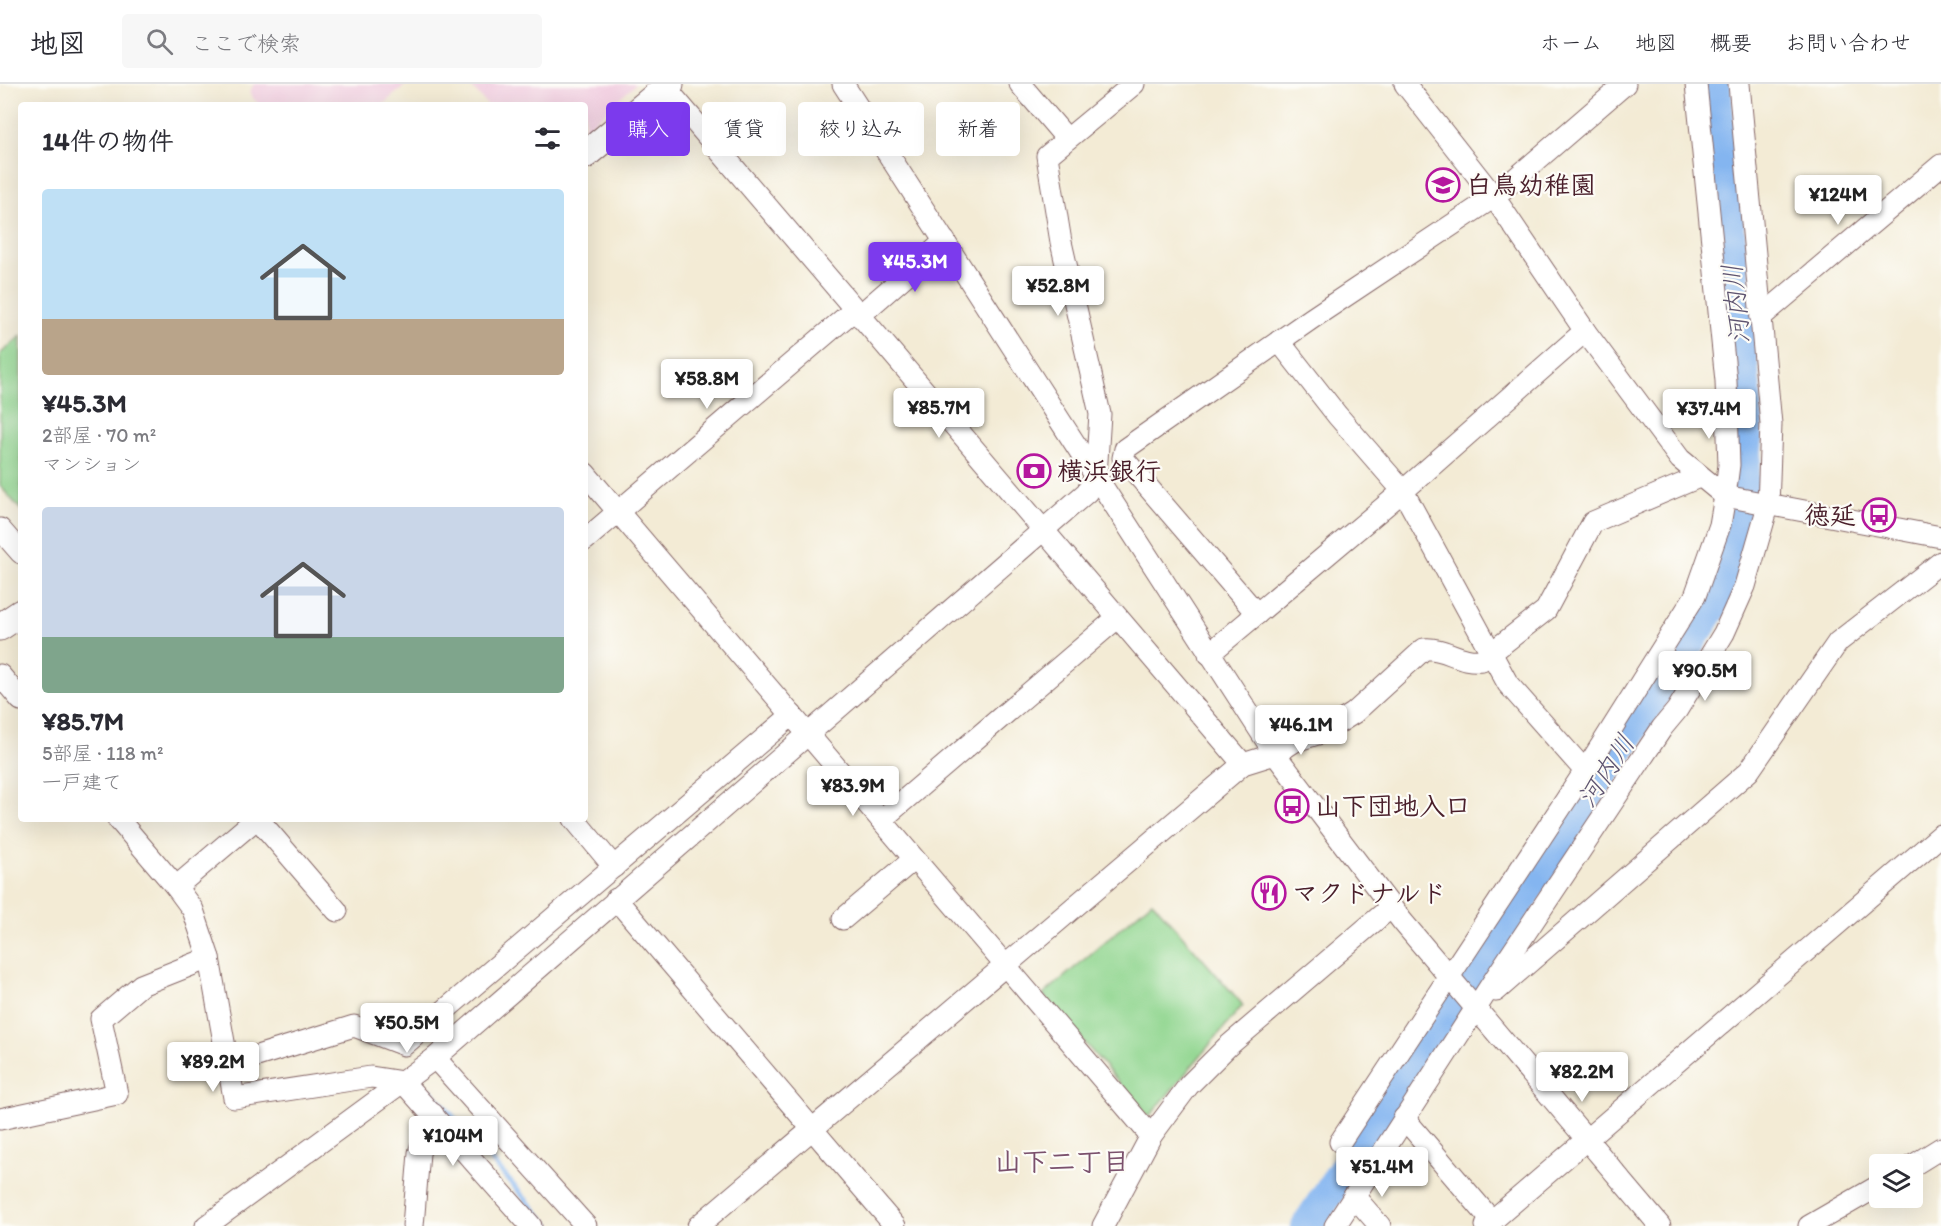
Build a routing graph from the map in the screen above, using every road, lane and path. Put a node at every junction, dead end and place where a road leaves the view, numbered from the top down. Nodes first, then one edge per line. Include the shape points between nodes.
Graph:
1 (843, 84) edge
2 (1020, 84) edge
3 (1134, 84) edge
4 (1405, 84) edge
5 (1625, 84) edge
6 (1696, 84) edge
7 (1739, 84) edge
8 (668, 86) edge
9 (1066, 138) junction
10 (588, 153) edge
11 (1941, 165) edge
12 (1494, 198) junction
13 (945, 241) junction
14 (856, 313) junction
15 (1761, 317) junction
16 (1585, 331) junction
17 (1279, 341) junction
18 (1096, 476) junction
19 (588, 477) edge
20 (1699, 477) junction
21 (1403, 491) junction
22 (1729, 497) junction
23 (1764, 505) junction
24 (618, 512) junction
25 (0, 529) edge
26 (1043, 530) junction
27 (588, 537) edge
28 (1941, 537) edge
29 (18, 550) edge
30 (1941, 562) edge
31 (1257, 614) junction
32 (18, 615) edge
33 (1117, 618) junction
34 (0, 627) edge
35 (1209, 654) junction
36 (1490, 654) junction
37 (0, 675) edge
38 (18, 696) edge
39 (792, 715) junction
40 (807, 733) junction
41 (1275, 754) junction
42 (1243, 764) junction
43 (1585, 771) junction
44 (880, 820) junction
45 (121, 822) edge
46 (253, 822) edge
47 (260, 822) edge
48 (576, 822) edge
49 (1941, 835) edge
50 (914, 859) junction
51 (614, 867) junction
52 (176, 887) junction
53 (616, 899) junction
54 (1391, 907) junction
55 (337, 911) dead end
56 (843, 919) dead end
57 (209, 958) junction
58 (1006, 966) junction
59 (1449, 977) junction
60 (1474, 1007) junction
61 (435, 1058) junction
62 (228, 1065) junction
63 (403, 1082) junction
64 (433, 1114) junction
65 (1404, 1118) junction
66 (0, 1119) edge
67 (810, 1128) junction
68 (1150, 1136) junction
69 (1587, 1139) junction
70 (1340, 1142) dead end
71 (1941, 1148) edge
72 (1923, 1159) edge
73 (1869, 1191) edge
74 (1354, 1196) junction
75 (1489, 1223) edge
76 (206, 1226) edge
77 (413, 1226) edge
78 (531, 1226) edge
79 (586, 1226) edge
80 (698, 1226) edge
81 (895, 1226) edge
82 (1103, 1226) edge
83 (1335, 1226) edge
84 (1380, 1226) edge
85 (1660, 1226) edge
86 (1809, 1226) edge

1 - 13 street
2 - 9 street
3 - 9 street
4 - 12 street
5 - 12 street
6 - 22 street via 1726,381
7 - 15 street
8 - 10 main road
8 - 14 street
9 - 18 street via 1047,156 1061,242 1100,414
11 - 15 street
12 - 16 street
12 - 17 street
13 - 14 street
13 - 18 street
14 - 24 street
14 - 26 street
15 - 23 street via 1771,424
16 - 20 street via 1680,459
16 - 21 street
17 - 21 street
17 - 31 street via 1125,448 1123,458
18 - 26 street via 1087,492
18 - 35 street
19 - 24 street
20 - 22 street
20 - 36 street via 1593,522 1546,610
21 - 31 street
21 - 36 street
22 - 23 street
22 - 43 street via 1695,597
23 - 28 street
23 - 60 street via 1745,586 1712,655
24 - 27 street
24 - 39 street
25 - 29 street
26 - 33 street
26 - 40 street
30 - 60 street via 1838,642 1749,771
31 - 35 street
32 - 34 main road
33 - 42 street
33 - 44 street
35 - 41 street
36 - 41 street via 1469,662 1437,648 1424,649 1354,713 1324,732 1295,741
36 - 43 street via 1508,684
37 - 38 street
39 - 40 street
39 - 51 street
40 - 44 street
40 - 53 street
41 - 42 street
41 - 54 street
42 - 58 street
43 - 59 street
44 - 50 street
45 - 52 street
46 - 52 street
47 - 55 street
48 - 51 street
49 - 69 street
50 - 56 street
50 - 58 street
51 - 62 street via 404,1045 354,1026
52 - 57 street via 193,910
53 - 61 street
53 - 67 street
54 - 59 street
54 - 68 street via 1227,1047 1189,1085
57 - 62 street
57 - 66 street via 141,985 101,1019 117,1094
58 - 67 street
58 - 68 street
59 - 60 street
59 - 70 street
60 - 65 street
60 - 69 street
61 - 63 street
61 - 79 street
62 - 63 street via 234,1098 371,1077
63 - 64 street
63 - 76 street
64 - 77 street via 419,1153
64 - 78 street
65 - 74 street
65 - 75 street
67 - 80 street
67 - 81 street
68 - 82 street
69 - 75 street
69 - 85 street
71 - 72 street
73 - 86 street
74 - 83 street
74 - 84 street

